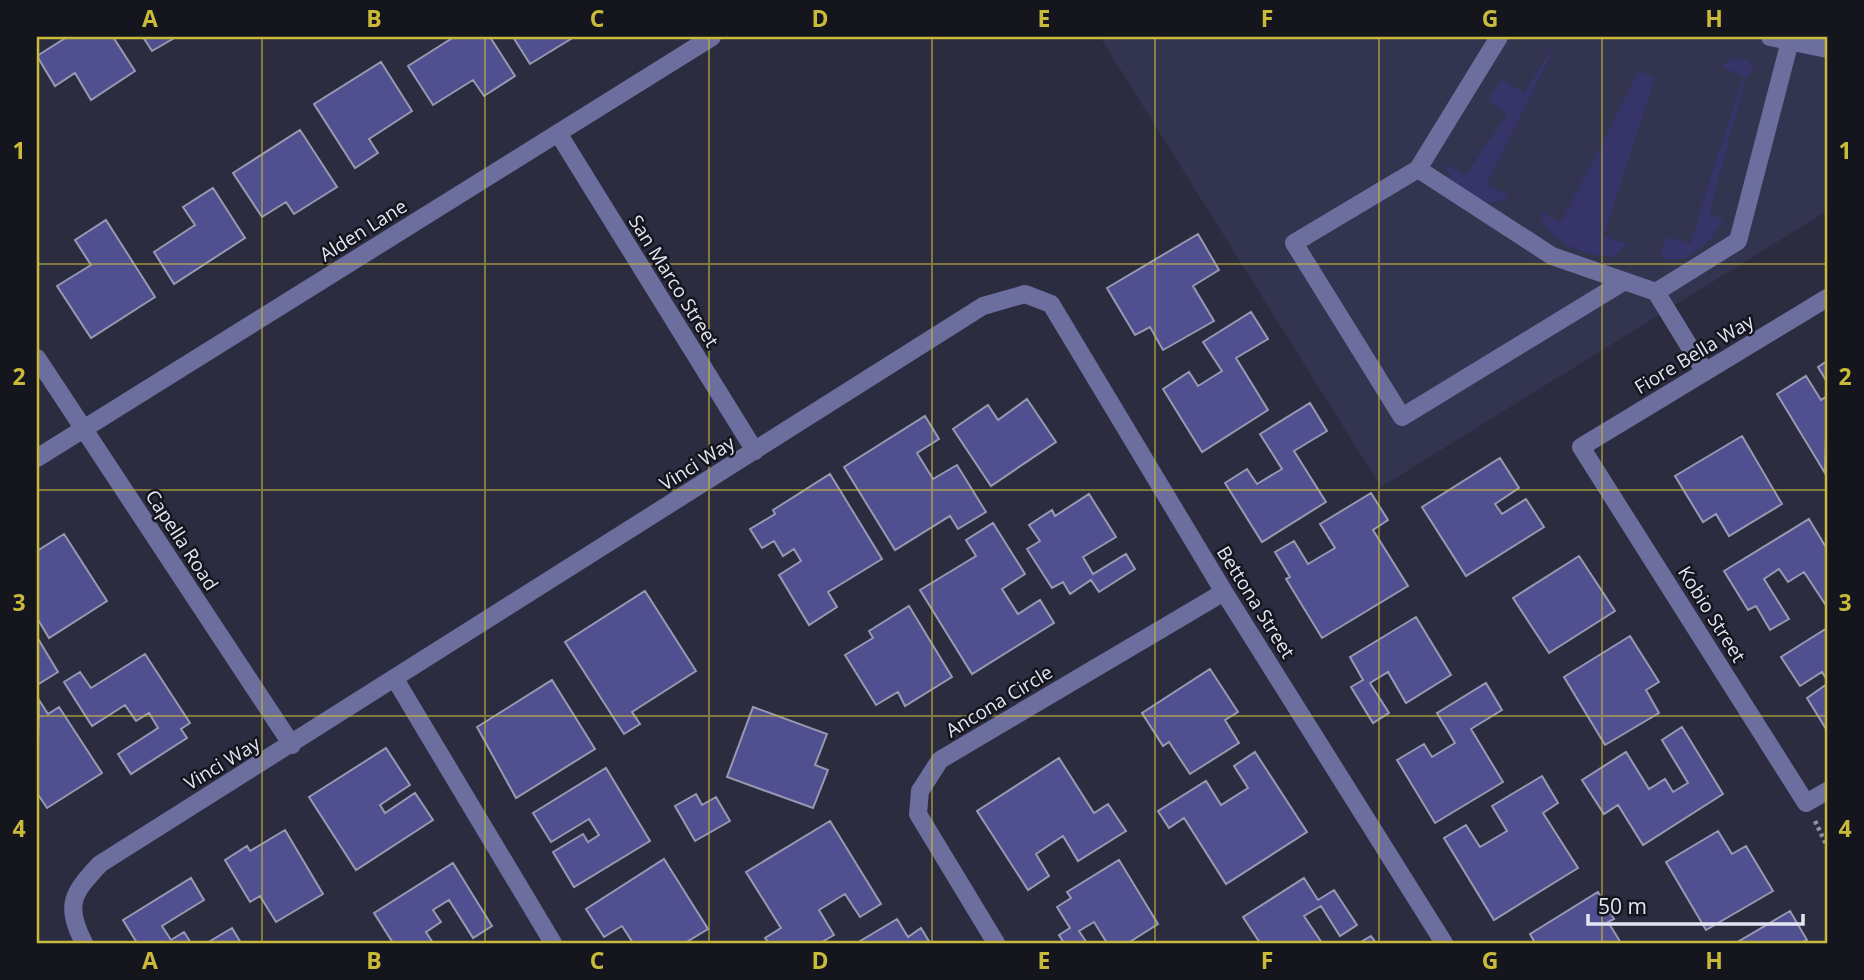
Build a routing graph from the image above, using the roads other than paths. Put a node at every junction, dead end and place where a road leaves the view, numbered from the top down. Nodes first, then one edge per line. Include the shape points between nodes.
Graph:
1 (712, 37) edge
2 (1499, 37) edge
3 (1770, 37) edge
4 (1790, 41) junction
5 (1827, 50) edge
6 (558, 133) junction
7 (1419, 169) junction
8 (1623, 282) junction
9 (1656, 292) junction
10 (1025, 294) joint
11 (1827, 298) edge
12 (37, 359) edge
13 (1705, 372) junction
14 (83, 429) junction
15 (1581, 447) joint
16 (755, 451) junction
17 (37, 458) edge
18 (1224, 592) junction
19 (396, 679) junction
20 (292, 745) junction
21 (1827, 791) edge
22 (84, 943) edge
23 (553, 943) edge
24 (996, 943) edge
25 (1444, 943) edge

1 - 6 street, Alden Lane
2 - 7 street
3 - 4 street
4 - 5 street
4 - 9 street via 1738,241
6 - 14 street, Alden Lane
6 - 16 street, San Marco Street
7 - 8 street via 1552,256
7 - 8 street via 1294,243 1402,417
8 - 9 street
9 - 13 street
10 - 16 street, Vinci Way via 983,306
10 - 18 street, Bettona Street via 1051,304
11 - 13 street, Fiore Bella Way
12 - 14 street, Capella Road
13 - 15 street, Fiore Bella Way
14 - 17 street, Alden Lane
14 - 20 street, Capella Road
15 - 21 street, Kobio Street via 1807,803
16 - 19 street, Vinci Way
18 - 24 street, Ancona Circle via 940,760 920,791 918,814
18 - 25 street, Bettona Street
19 - 20 street, Vinci Way
19 - 23 street
20 - 22 street, Vinci Way via 100,864 76,890 74,923

